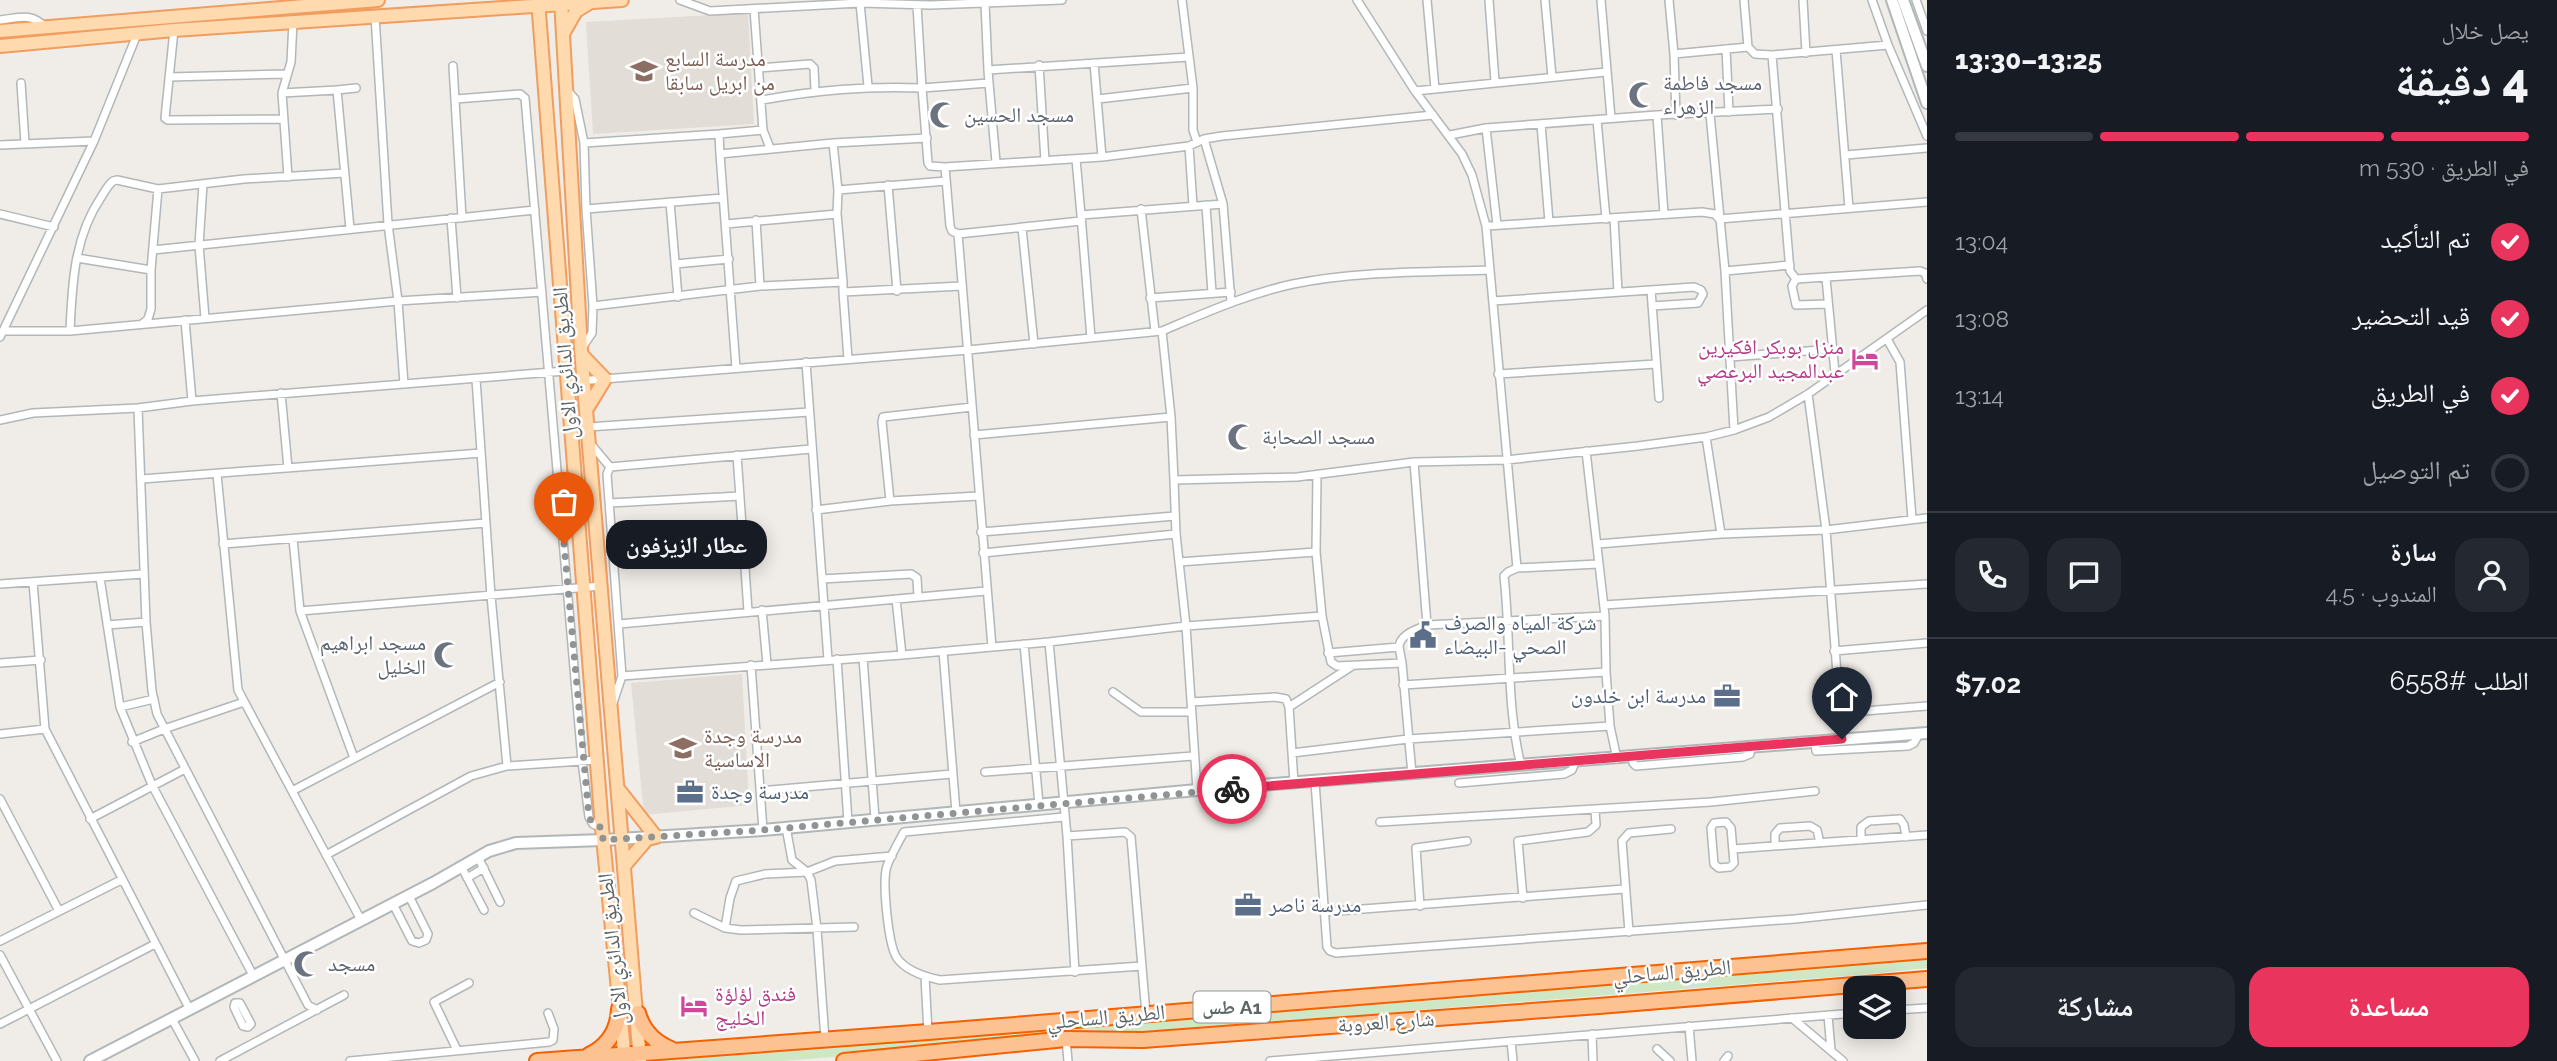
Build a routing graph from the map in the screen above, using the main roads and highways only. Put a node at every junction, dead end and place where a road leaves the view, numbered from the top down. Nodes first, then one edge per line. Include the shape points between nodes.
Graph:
1 (378, 0) edge
2 (622, 0) edge
3 (561, 1) edge
4 (593, 1) edge
5 (538, 2) edge
6 (0, 31) edge
7 (563, 42) junction
8 (0, 46) edge
9 (582, 352) junction
10 (587, 412) junction
11 (617, 786) junction
12 (624, 866) junction
13 (1927, 951) edge
14 (1927, 979) edge
15 (1906, 982) edge
16 (1843, 989) edge
17 (619, 1009) junction
18 (638, 1013) junction
19 (676, 1050) junction
20 (585, 1056) junction
21 (624, 1057) edge
22 (640, 1057) edge
23 (537, 1061) edge
24 (844, 1061) edge

1 - 6 main road
2 - 4 main road
3 - 4 main road
3 - 5 main road
3 - 7 main road, الطريق الدائري الاول
4 - 7 main road via 572,16
5 - 8 main road
5 - 17 main road, الطريق الدائري الاول
7 - 9 main road, الطريق الدائري الاول
9 - 10 main road, الطريق الدائري الاول
9 - 10 main road via 605,379
10 - 11 main road, الطريق الدائري الاول
11 - 12 main road, الطريق الدائري الاول
11 - 12 main road via 656,836 647,839
12 - 18 main road, الطريق الدائري الاول
13 - 19 highway, الطريق الساحلي / طس A1
14 - 15 highway, شارع العروبة / طس A1
16 - 24 highway, شارع العروبة / طس A1 via 1143,1040 1066,1039
17 - 20 highway via 607,1042
17 - 21 main road, الطريق الدائري الاول
18 - 19 highway via 651,1037
18 - 22 main road, الطريق الدائري الاول
19 - 22 highway, الطريق الساحلي / طس A1
20 - 21 highway, الطريق الساحلي / طس A1
20 - 23 highway, الطريق الساحلي / طس A1
21 - 22 highway, الطريق الساحلي / طس A1

